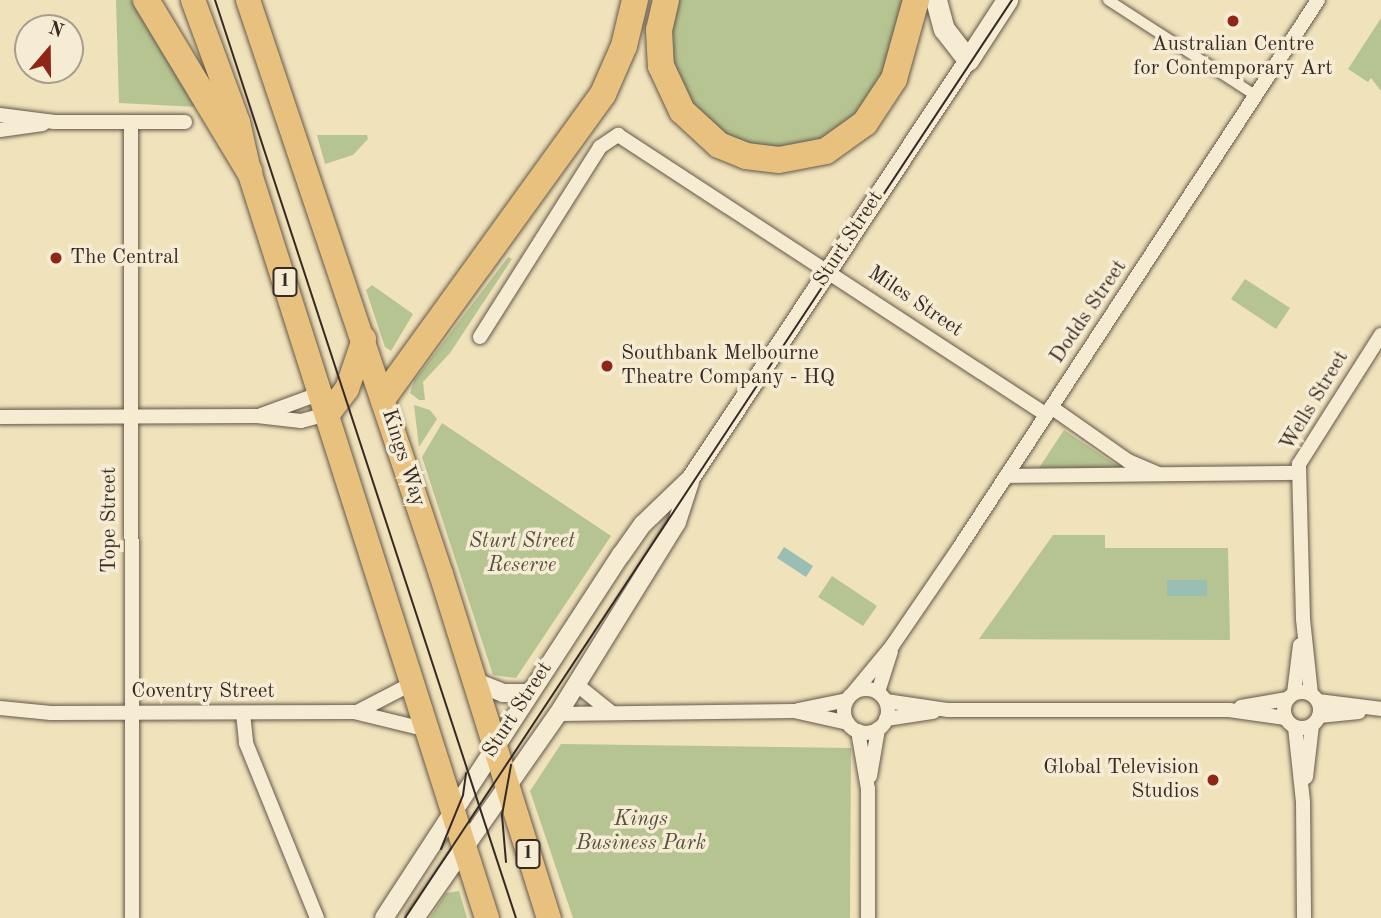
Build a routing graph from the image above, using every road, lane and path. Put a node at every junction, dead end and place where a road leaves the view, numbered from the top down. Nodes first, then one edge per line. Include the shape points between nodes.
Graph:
1 (146, 0) edge
2 (193, 0) edge
3 (248, 0) edge
4 (635, 0) edge
5 (666, 0) edge
6 (916, 0) edge
7 (936, 0) edge
8 (1007, 0) edge
9 (1108, 0) edge
10 (1318, 0) edge
11 (968, 60) junction
12 (1255, 95) junction
13 (0, 115) edge
14 (55, 122) junction
15 (185, 122) dead end
16 (131, 123) junction
17 (0, 130) edge
18 (249, 171) junction
19 (829, 270) junction
20 (1381, 335) edge
21 (480, 337) dead end
22 (364, 339) junction
23 (383, 398) junction
24 (324, 403) junction
25 (1048, 410) junction
26 (257, 416) junction
27 (0, 417) edge
28 (130, 417) junction
29 (1298, 473) junction
30 (1006, 476) junction
31 (1169, 477) junction
32 (691, 478) junction
33 (1303, 619) junction
34 (892, 646) junction
35 (415, 682) junction
36 (476, 682) junction
37 (576, 684) junction
38 (529, 693) junction
39 (851, 696) junction
40 (1290, 696) junction
41 (882, 697) junction
42 (0, 708) edge
43 (1315, 709) junction
44 (1381, 709) edge
45 (948, 710) junction
46 (1229, 710) junction
47 (794, 711) junction
48 (354, 712) junction
49 (51, 713) junction
50 (132, 713) junction
51 (243, 713) junction
52 (612, 713) junction
53 (558, 714) junction
54 (0, 718) edge
55 (1290, 722) junction
56 (882, 724) junction
57 (853, 727) junction
58 (429, 730) junction
59 (495, 745) junction
60 (508, 789) junction
61 (868, 789) junction
62 (1303, 802) junction
63 (454, 808) junction
64 (464, 845) junction
65 (132, 918) edge
66 (317, 918) edge
67 (384, 918) edge
68 (415, 918) edge
69 (487, 918) edge
70 (549, 918) edge
71 (868, 918) edge
72 (1304, 918) edge

1 - 18 highway
2 - 18 highway, 1 via 238,122
3 - 22 highway, Kings Way / 1
4 - 23 highway via 615,69 559,157
5 - 6 highway via 659,30 661,66 682,111 719,145 746,156 779,160 826,151 865,123 894,79
7 - 11 main road via 944,29
8 - 11 main road, Sturt Street
9 - 12 street
10 - 12 street, Dodds Street
11 - 19 street, Sturt Street
12 - 25 street, Dodds Street
13 - 14 street
14 - 16 street
14 - 17 street
15 - 16 street
16 - 28 street, Tope Street
18 - 24 highway, 1
19 - 21 street, Miles Street via 618,135 600,147
19 - 25 street, Miles Street
19 - 32 street, Sturt Street
20 - 29 street, Wells Street via 1305,451
22 - 23 highway, Kings Way / 1
22 - 24 highway via 347,389
23 - 36 highway, Kings Way / 1
24 - 26 street
24 - 26 street via 301,421
24 - 35 highway, 1
25 - 30 street, Dodds Street
25 - 31 street, Miles Street via 1128,461
26 - 28 street
27 - 28 street
28 - 50 street, Tope Street
29 - 31 street, Miles Street
29 - 33 street, Wells Street
30 - 31 street, Miles Street
30 - 34 street, Dodds Street
32 - 37 street, Sturt Street via 677,522
32 - 38 street, Sturt Street via 643,524
33 - 40 street, Wells Street
33 - 43 street, Wells Street
34 - 39 street, Dodds Street
34 - 41 street, Dodds Street
35 - 48 street, Coventry Street via 390,699
35 - 58 highway, 1
36 - 38 street via 503,693
36 - 59 highway, Kings Way / 1
37 - 52 street
37 - 53 street, Sturt Street
38 - 59 street, Sturt Street
39 - 41 street
39 - 47 street
39 - 57 street
40 - 43 street
40 - 46 street
40 - 55 street, Wells Street
41 - 45 street
41 - 56 street, Dodds Street
42 - 49 street, Coventry Street
43 - 44 street
43 - 55 street
43 - 62 street, Wells Street
45 - 46 street
45 - 56 street
46 - 55 street
47 - 52 street
47 - 57 street
48 - 51 street, Coventry Street
48 - 58 street, Coventry Street
49 - 50 street, Coventry Street
49 - 54 street, Coventry Street
50 - 51 street, Coventry Street
50 - 65 street, Tope Street
51 - 66 street via 246,743
52 - 53 street
53 - 60 street, Sturt Street
55 - 62 street, Wells Street
56 - 57 street
56 - 61 street
57 - 61 street
58 - 63 highway, 1
59 - 60 highway, Kings Way / 1
59 - 63 street, Sturt Street
60 - 64 street, Sturt Street
60 - 70 highway, Kings Way / 1
61 - 71 street
62 - 72 street, Wells Street
63 - 64 highway, 1
63 - 67 street, Sturt Street
64 - 68 street, Sturt Street
64 - 69 highway, 1

